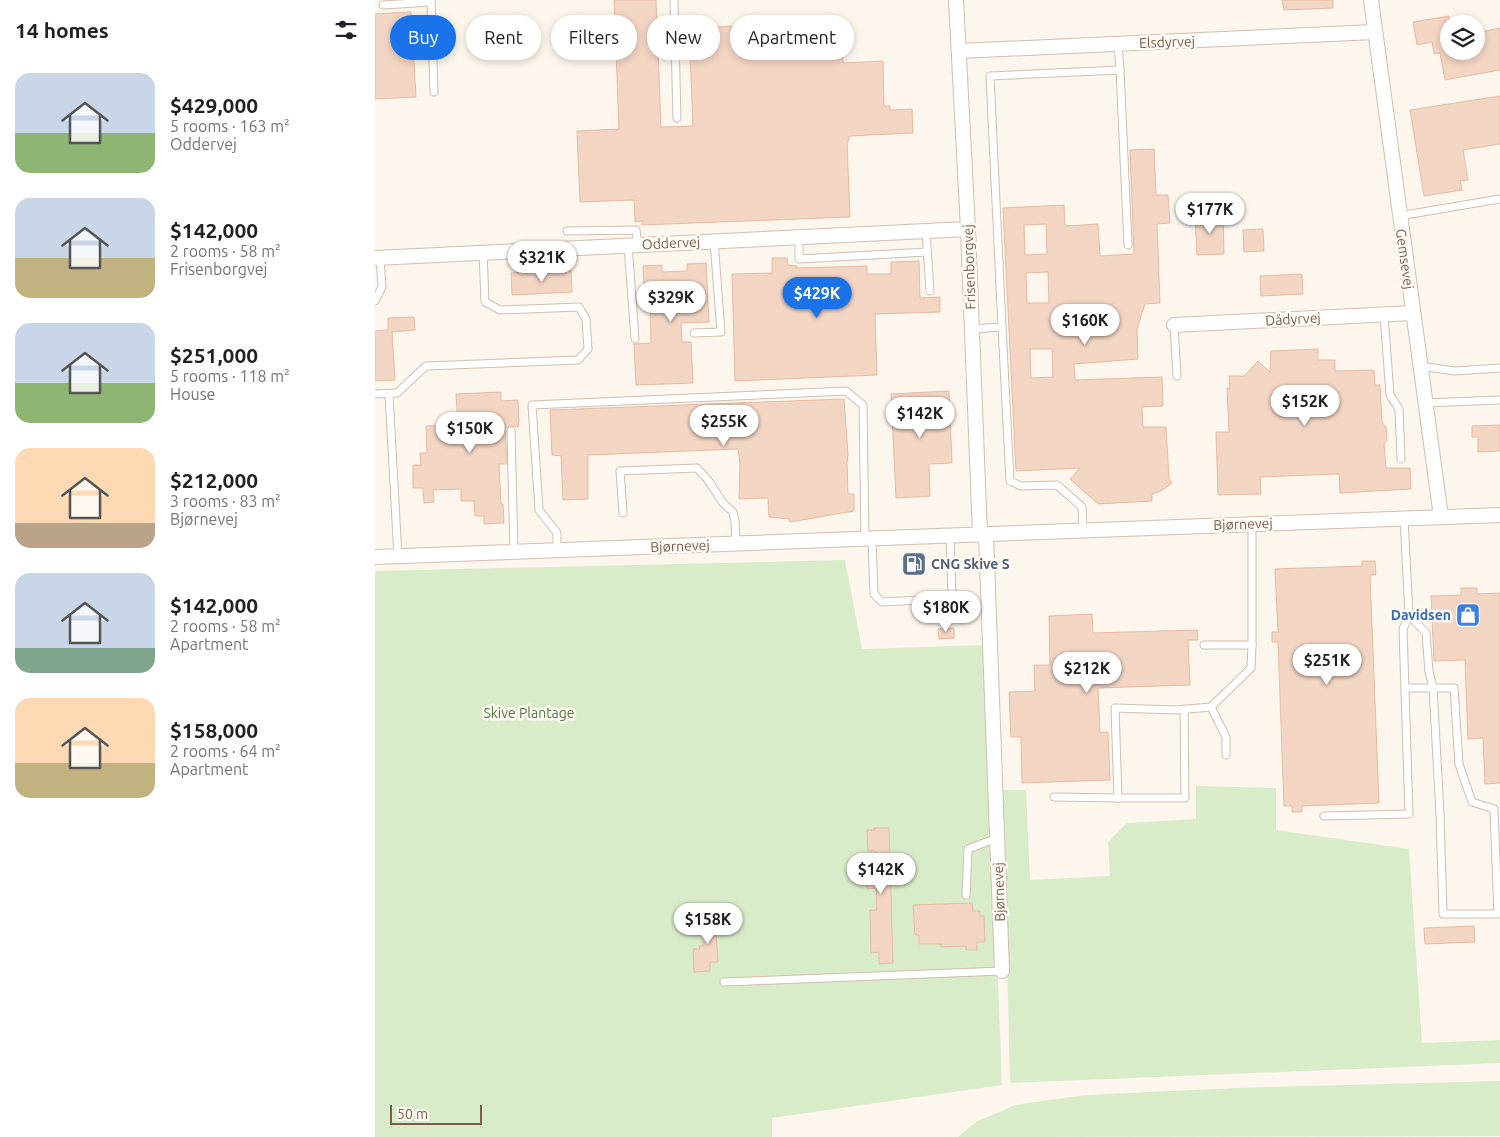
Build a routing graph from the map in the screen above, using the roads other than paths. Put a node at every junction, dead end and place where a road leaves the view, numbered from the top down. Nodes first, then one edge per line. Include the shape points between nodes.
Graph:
1 (674, 0) edge
2 (956, 0) edge
3 (1371, 0) edge
4 (431, 1) edge
5 (383, 5) dead end
6 (1375, 32) junction
7 (1119, 44) junction
8 (959, 50) junction
9 (1120, 70) junction
10 (433, 92) dead end
11 (677, 118) dead end
12 (1500, 199) edge
13 (1399, 216) junction
14 (968, 229) junction
15 (567, 231) dead end
16 (926, 231) junction
17 (799, 237) junction
18 (714, 241) junction
19 (633, 245) junction
20 (1128, 245) dead end
21 (483, 252) junction
22 (927, 252) junction
23 (378, 258) edge
24 (931, 291) dead end
25 (375, 301) edge
26 (1412, 313) junction
27 (1384, 314) junction
28 (1174, 325) joint
29 (1002, 327) junction
30 (972, 329) junction
31 (694, 332) dead end
32 (635, 339) dead end
33 (1420, 366) junction
34 (1500, 368) edge
35 (1177, 376) dead end
36 (375, 394) edge
37 (389, 394) junction
38 (1500, 400) edge
39 (1425, 402) junction
40 (511, 431) dead end
41 (1401, 459) dead end
42 (623, 514) dead end
43 (1500, 515) edge
44 (1441, 517) junction
45 (1404, 519) junction
46 (1252, 524) junction
47 (1083, 530) junction
48 (983, 535) junction
49 (949, 536) junction
50 (869, 539) junction
51 (735, 544) junction
52 (557, 551) junction
53 (514, 552) junction
54 (375, 557) edge
55 (398, 557) junction
56 (1409, 615) junction
57 (1252, 645) junction
58 (1204, 646) dead end
59 (1433, 687) junction
60 (1405, 688) junction
61 (1211, 707) junction
62 (1184, 710) junction
63 (1225, 755) dead end
64 (1054, 798) dead end
65 (1118, 798) junction
66 (1325, 816) dead end
67 (997, 838) junction
68 (966, 895) dead end
69 (1002, 971) joint
70 (724, 982) dead end

1 - 11 lane
2 - 8 street, Frisenborgvej
3 - 6 street, Gemsevej
4 - 5 lane
4 - 10 lane
6 - 7 street, Elsdyrvej
6 - 13 street, Gemsevej
7 - 8 street, Elsdyrvej
7 - 9 lane
8 - 14 street, Frisenborgvej
9 - 20 lane
9 - 29 lane via 990,76
12 - 13 lane
13 - 26 street, Gemsevej
14 - 16 street, Oddervej
14 - 30 street, Frisenborgvej
15 - 19 lane via 637,230
16 - 17 street, Oddervej
16 - 22 lane
17 - 18 street, Oddervej
17 - 22 lane via 799,259
18 - 19 street, Oddervej
18 - 31 lane via 721,332
19 - 21 street, Oddervej
19 - 32 lane
21 - 23 street, Oddervej
21 - 37 lane via 485,302 500,310 579,307 586,319 588,350 578,360 425,366 397,393
22 - 24 lane
23 - 25 lane via 382,287
26 - 27 street, Dådyrvej
26 - 33 street, Gemsevej
27 - 28 street, Dådyrvej
27 - 41 lane via 1390,395 1399,409
28 - 35 lane
29 - 30 lane
29 - 47 lane via 1010,481 1021,486 1057,485 1082,507
30 - 48 street, Frisenborgvej
33 - 34 lane via 1454,371
33 - 39 street, Gemsevej
36 - 37 lane
37 - 55 lane
38 - 39 lane
39 - 44 street, Gemsevej
40 - 53 lane
42 - 51 lane via 621,471 697,468 733,512
43 - 44 street, Bjørnevej
44 - 45 street, Bjørnevej
45 - 46 street, Bjørnevej
45 - 56 lane
46 - 47 street, Bjørnevej
46 - 57 lane
47 - 48 street, Bjørnevej
48 - 49 street, Bjørnevej
48 - 67 street, Bjørnevej
49 - 50 street, Bjørnevej
49 - 50 lane via 952,594 941,599 882,602 874,594
50 - 51 street, Bjørnevej
50 - 52 lane via 863,405 846,391 836,391 532,405 539,510 557,534
51 - 52 street, Bjørnevej
52 - 53 street, Bjørnevej
53 - 55 street, Bjørnevej
54 - 55 street, Bjørnevej
56 - 59 lane via 1426,633
56 - 60 lane via 1403,628
57 - 58 lane
57 - 61 lane via 1251,668
59 - 59 lane via 1443,914 1498,914 1494,810 1472,802 1459,764 1454,688
59 - 60 lane
60 - 66 lane via 1409,814
61 - 62 lane
61 - 63 lane via 1225,736
62 - 65 lane via 1185,798
62 - 65 lane via 1115,708
64 - 65 lane
67 - 68 lane via 968,849
67 - 69 street, Bjørnevej
69 - 70 lane, Bjørnevej

